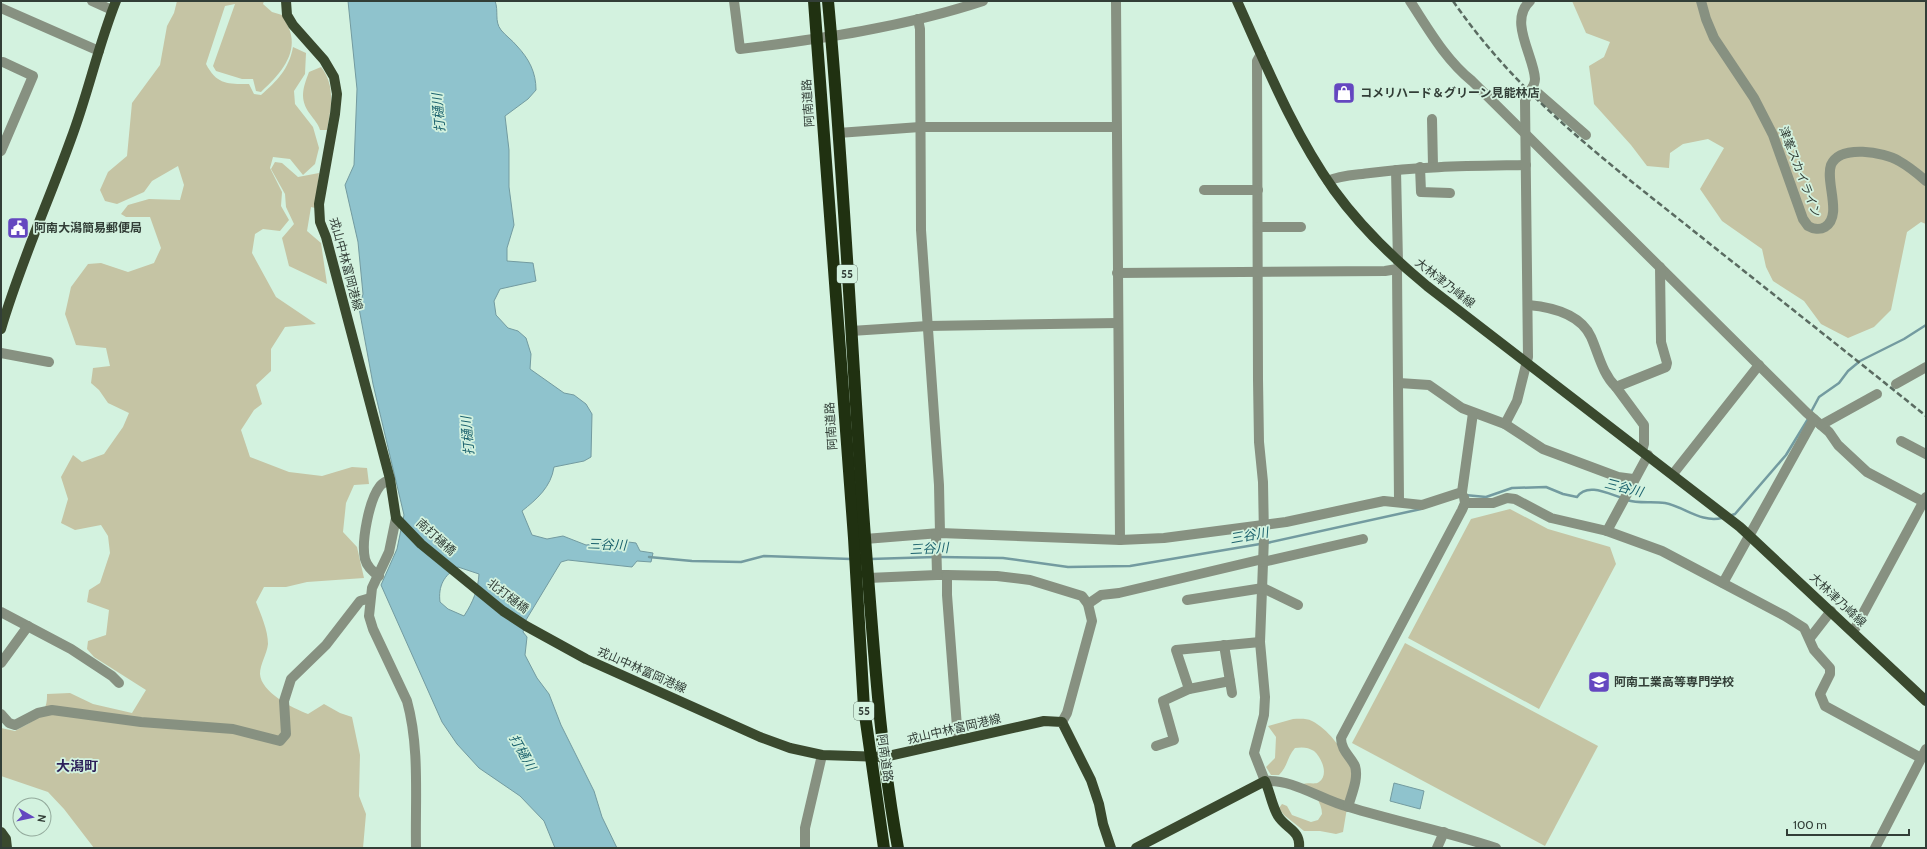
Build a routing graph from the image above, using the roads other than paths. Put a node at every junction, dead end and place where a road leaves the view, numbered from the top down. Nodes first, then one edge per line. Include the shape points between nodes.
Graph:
1 (92, 1) edge
2 (286, 1) edge
3 (734, 1) edge
4 (814, 1) edge
5 (828, 1) edge
6 (982, 1) edge
7 (1116, 1) edge
8 (1238, 1) edge
9 (1410, 1) edge
10 (1530, 1) edge
11 (1701, 1) edge
12 (970, 3) edge
13 (114, 6) edge
14 (1, 8) edge
15 (918, 19) junction
16 (831, 36) junction
17 (817, 38) junction
18 (99, 51) junction
19 (1261, 54) junction
20 (2, 63) edge
21 (1532, 88) junction
22 (1432, 119) dead end
23 (920, 127) junction
24 (1116, 127) junction
25 (838, 133) junction
26 (1525, 135) junction
27 (1586, 135) dead end
28 (1, 151) edge
29 (1526, 165) junction
30 (1433, 166) junction
31 (1420, 168) junction
32 (1396, 170) junction
33 (1328, 181) junction
34 (1926, 181) edge
35 (1204, 190) dead end
36 (1258, 190) junction
37 (1450, 193) dead end
38 (1258, 227) junction
39 (1301, 227) dead end
40 (1398, 265) junction
41 (1660, 267) junction
42 (1258, 272) junction
43 (1117, 274) junction
44 (1528, 305) junction
45 (1118, 323) junction
46 (928, 326) junction
47 (1, 330) edge
48 (851, 331) junction
49 (1, 353) edge
50 (49, 362) dead end
51 (1527, 363) junction
52 (1759, 365) junction
53 (1926, 368) edge
54 (1399, 383) junction
55 (1896, 384) dead end
56 (1616, 387) junction
57 (1878, 394) dead end
58 (1473, 413) junction
59 (1813, 418) junction
60 (1505, 424) junction
61 (1901, 441) dead end
62 (1645, 453) junction
63 (1926, 454) edge
64 (1673, 474) junction
65 (390, 479) junction
66 (1633, 479) junction
67 (1463, 497) junction
68 (1925, 500) edge
69 (1398, 501) junction
70 (398, 519) junction
71 (1263, 525) junction
72 (1607, 531) junction
73 (938, 536) junction
74 (1749, 536) junction
75 (1363, 539) dead end
76 (1120, 540) junction
77 (866, 543) junction
78 (1263, 558) junction
79 (940, 572) junction
80 (379, 576) junction
81 (868, 577) junction
82 (1722, 583) junction
83 (474, 587) joint
84 (1263, 588) junction
85 (370, 598) junction
86 (1187, 600) dead end
87 (1088, 604) junction
88 (1298, 605) dead end
89 (1831, 611) junction
90 (1, 612) edge
91 (28, 626) junction
92 (526, 626) joint
93 (1854, 632) junction
94 (1810, 638) junction
95 (1260, 642) junction
96 (1224, 645) junction
97 (1, 663) edge
98 (1230, 681) junction
99 (119, 683) dead end
100 (1189, 689) junction
101 (1232, 693) dead end
102 (1926, 701) edge
103 (1, 714) edge
104 (1062, 722) junction
105 (958, 740) junction
106 (1156, 746) dead end
107 (1923, 754) edge
108 (822, 755) junction
109 (884, 757) junction
110 (870, 758) junction
111 (1265, 781) junction
112 (1348, 807) junction
113 (1, 832) edge
114 (1444, 832) junction
115 (7, 848) edge
116 (416, 848) edge
117 (805, 848) edge
118 (884, 848) edge
119 (898, 848) edge
120 (1111, 848) edge
121 (1136, 848) edge
122 (1299, 848) edge
123 (1437, 848) edge
124 (1496, 848) edge
125 (1876, 848) edge

1 - 13 street
2 - 65 main road, 戎山中林富岡港線 via 287,15 293,25 324,60 334,77 337,94 319,204 320,222
3 - 17 street via 740,49
4 - 17 highway, 阿南道路 / 55
5 - 16 highway, 阿南道路 / 55
6 - 12 street
7 - 24 street
8 - 19 main road, 大林津乃峰線
9 - 26 street via 1443,53
10 - 21 street via 1523,12 1522,25 1535,80
11 - 34 street, 津峯スカイライン via 1714,38 1754,98 1773,135 1803,219 1808,226 1822,228 1831,222 1833,210 1830,170 1836,158 1844,154 1853,152 1886,156 1898,161
12 - 15 street
13 - 18 main road
14 - 18 street
15 - 16 street
15 - 23 street
16 - 17 street
16 - 25 highway, 阿南道路 / 55
17 - 110 highway, 阿南道路 / 55 via 864,708
18 - 47 main road via 72,137 42,217 22,261
19 - 33 main road, 大林津乃峰線 via 1295,127
19 - 36 street via 1257,61
20 - 28 street via 33,76
21 - 26 street via 1525,101
21 - 27 street
22 - 30 street
23 - 24 street
23 - 25 street
23 - 46 street via 921,230
24 - 43 street
25 - 48 highway, 阿南道路 / 55
26 - 29 street
26 - 41 street
29 - 30 street
29 - 44 street
30 - 31 street
31 - 32 street
31 - 37 street via 1421,192
32 - 33 street via 1334,178
32 - 40 street
33 - 40 main road, 大林津乃峰線
35 - 36 street
36 - 38 street
38 - 39 street
38 - 42 street
40 - 42 street
40 - 51 main road, 大林津乃峰線
40 - 54 street
41 - 52 street
41 - 56 street via 1661,342 1666,367
42 - 43 street
42 - 71 street via 1259,442 1263,482
43 - 45 street
44 - 51 street
44 - 56 street via 1564,312 1583,326 1591,336 1608,379
45 - 46 street
45 - 76 street
46 - 48 street
46 - 73 street via 939,486
48 - 77 highway, 阿南道路 / 55
49 - 50 street
51 - 60 street via 1517,401
51 - 62 main road, 大林津乃峰線
52 - 59 street
52 - 64 street
53 - 55 street
54 - 58 street via 1429,385
54 - 69 street
56 - 62 street via 1644,425
57 - 59 street
58 - 60 street
58 - 67 street
59 - 68 street via 1867,472
59 - 74 street
60 - 66 street via 1543,449
61 - 63 street
62 - 64 main road, 大林津乃峰線
62 - 66 street
64 - 74 main road, 大林津乃峰線
65 - 70 main road, 戎山中林富岡港線
65 - 80 street via 380,485 368,516 365,538 365,560 372,572
66 - 72 street
67 - 69 street via 1422,505
67 - 72 street via 1493,503 1507,498 1514,499 1559,521
67 - 112 street via 1341,738 1341,745 1355,767 1356,779
68 - 93 street
69 - 71 street via 1384,501
70 - 80 street
70 - 83 main road, 南打樋橋 via 422,544
71 - 76 street via 1164,538
71 - 78 street
72 - 82 street via 1662,551
73 - 76 street
73 - 77 street
73 - 79 street
74 - 82 street
74 - 89 main road, 大林津乃峰線
75 - 78 street
77 - 81 highway, 阿南道路 / 55
78 - 84 street
78 - 87 street via 1124,592 1101,595
79 - 81 street
79 - 87 street via 1030,580 1082,596
79 - 105 street via 947,595
80 - 85 street
81 - 109 highway, 阿南道路 / 55
82 - 94 street via 1785,616 1804,628
83 - 92 main road, 北打樋橋
84 - 86 street
84 - 88 street
84 - 95 street
85 - 103 street via 360,601 326,645 291,678 284,701 286,734 280,740 233,729 141,722 52,710 38,713 15,725 9,723
85 - 116 street via 369,616 373,630 407,701 413,729
87 - 104 street via 1092,620 1067,714
89 - 93 main road, 大林津乃峰線
89 - 94 street
90 - 91 street
91 - 97 street
91 - 99 street via 71,649
92 - 108 main road, 戎山中林富岡港線 via 586,659 760,737 790,748
93 - 102 main road, 大林津乃峰線
94 - 107 street via 1814,650 1830,668 1830,674 1820,694 1825,706
95 - 96 street
95 - 111 street via 1265,697 1264,715 1254,753
96 - 98 street
96 - 100 street via 1176,650
98 - 100 street
98 - 101 street
100 - 106 street via 1163,701 1174,740
104 - 105 main road, 戎山中林富岡港線 via 1044,721
104 - 120 main road via 1091,780
105 - 109 main road, 戎山中林富岡港線
107 - 125 street
108 - 110 main road, 戎山中林富岡港線
108 - 117 street via 805,828
109 - 110 main road, 戎山中林富岡港線
109 - 119 highway, 阿南道路 / 55
110 - 118 highway, 阿南道路 / 55
111 - 112 street via 1288,784
111 - 121 main road
111 - 122 main road via 1277,815 1299,837
112 - 114 street
113 - 115 main road via 6,838
114 - 123 street
114 - 124 street

